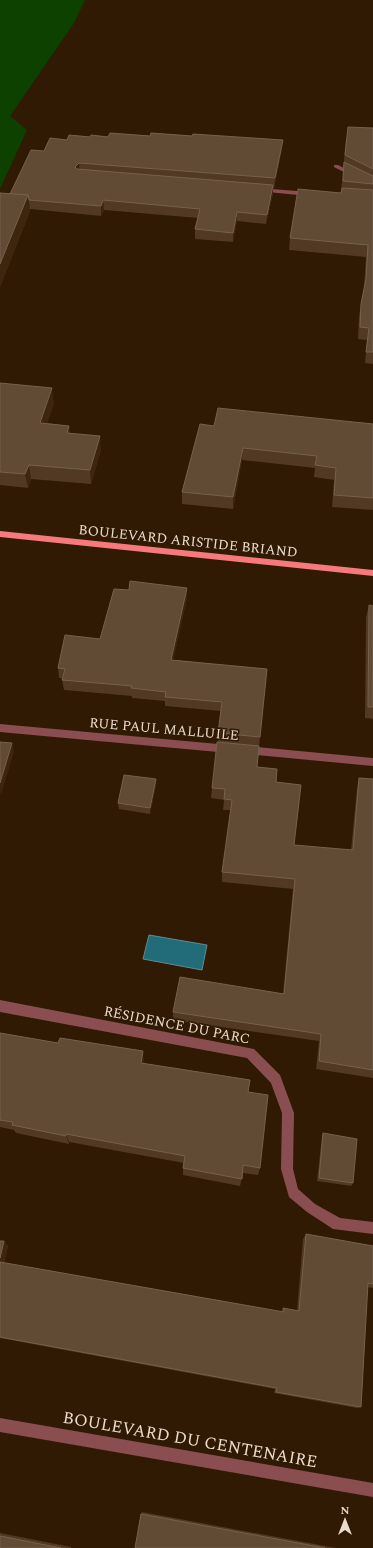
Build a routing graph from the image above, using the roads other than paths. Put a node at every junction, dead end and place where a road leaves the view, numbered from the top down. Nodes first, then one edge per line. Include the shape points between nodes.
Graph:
1 (336, 166) dead end
2 (373, 185) edge
3 (254, 190) edge
4 (318, 195) edge
5 (0, 534) edge
6 (373, 573) edge
7 (0, 728) edge
8 (373, 762) edge
9 (0, 1006) edge
10 (373, 1228) edge
11 (0, 1425) edge
12 (373, 1490) edge

1 - 2 street
3 - 4 street
5 - 6 main road, BOULEVARD ARISTIDE BRIAND
7 - 8 street, RUE PAUL MALLUILE
9 - 10 street, RÉSIDENCE DU PARC via 250,1053 276,1079 288,1113 287,1170 293,1193 311,1208 338,1224
11 - 12 street, BOULEVARD DU CENTENAIRE

